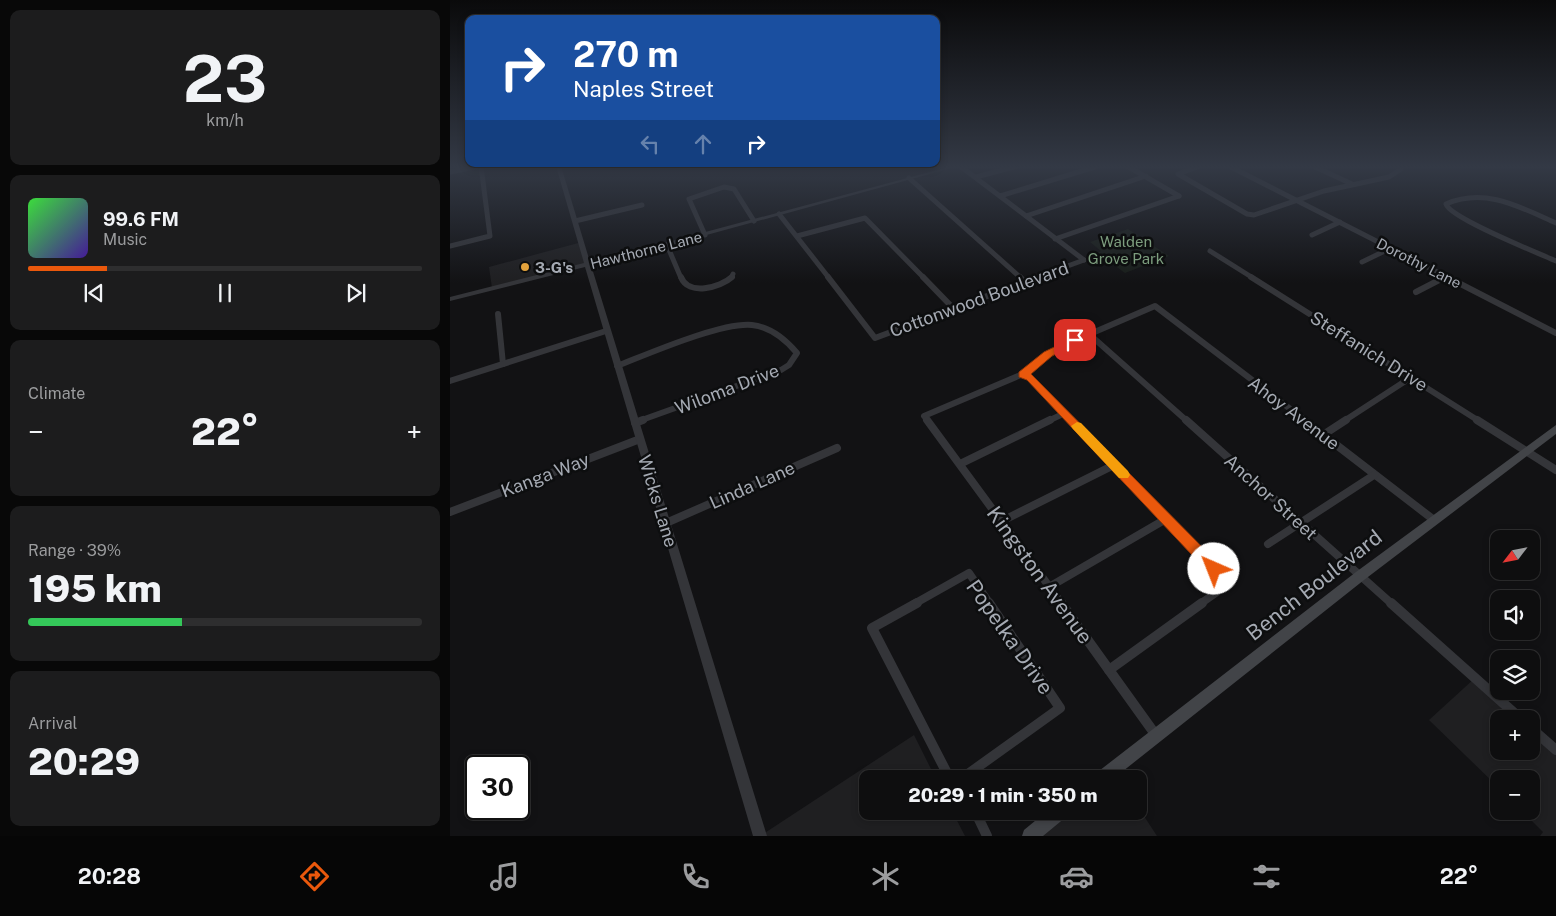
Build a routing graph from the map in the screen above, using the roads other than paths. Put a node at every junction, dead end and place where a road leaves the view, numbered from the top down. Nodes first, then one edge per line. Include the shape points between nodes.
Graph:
1 (486, 205) edge
2 (570, 205) edge
3 (642, 205) dead end
4 (690, 205) edge
5 (744, 205) edge
6 (812, 205) edge
7 (939, 205) edge
8 (1012, 205) edge
9 (1059, 205) edge
10 (1152, 205) edge
11 (1231, 205) edge
12 (1282, 205) edge
13 (1306, 205) edge
14 (1446, 205) edge
15 (1514, 205) edge
16 (780, 214) junction
17 (1026, 216) junction
18 (575, 221) junction
19 (754, 221) junction
20 (1340, 222) junction
21 (1556, 223) edge
22 (705, 235) junction
23 (1312, 235) dead end
24 (798, 236) junction
25 (1055, 239) junction
26 (667, 245) junction
27 (450, 246) edge
28 (1390, 248) junction
29 (1210, 251) dead end
30 (1556, 261) edge
31 (1362, 262) dead end
32 (588, 265) junction
33 (733, 274) dead end
34 (1446, 276) junction
35 (1025, 282) junction
36 (1416, 292) dead end
37 (450, 299) edge
38 (954, 309) junction
39 (498, 314) dead end
40 (606, 331) junction
41 (1556, 333) edge
42 (1088, 334) junction
43 (503, 364) junction
44 (617, 366) junction
45 (1023, 374) junction
46 (1410, 378) junction
47 (450, 381) edge
48 (1065, 414) junction
49 (635, 423) junction
50 (1556, 429) edge
51 (1323, 435) junction
52 (640, 439) junction
53 (838, 448) dead end
54 (1527, 451) junction
55 (960, 464) junction
56 (1114, 464) junction
57 (1556, 470) edge
58 (1374, 475) junction
59 (450, 512) edge
60 (1166, 519) junction
61 (1434, 520) junction
62 (1002, 521) junction
63 (1300, 522) junction
64 (666, 523) junction
65 (1268, 544) dead end
66 (1360, 576) junction
67 (1049, 587) junction
68 (1109, 670) junction
69 (1511, 710) edge
70 (1155, 734) junction
71 (1540, 736) edge
72 (1556, 750) edge
73 (945, 770) edge
74 (974, 770) edge
75 (1111, 770) edge
76 (979, 820) edge
77 (1049, 820) edge
78 (760, 836) edge
79 (987, 836) edge
80 (1030, 836) edge

1 - 27 street via 490,236
2 - 18 street, Wicks Lane
3 - 18 street
4 - 22 street
5 - 19 street
6 - 16 street, Hawthorne Lane
7 - 35 street
8 - 17 street
9 - 17 street
10 - 25 street, Cottonwood Boulevard
11 - 12 street via 1254,215
13 - 20 street, Dorothy Lane
14 - 30 street via 1462,219
15 - 21 street
16 - 19 street, Hawthorne Lane
16 - 24 street
17 - 25 street
18 - 32 street, Wicks Lane
19 - 22 street, Hawthorne Lane
20 - 23 street
20 - 28 street, Dorothy Lane
22 - 26 street, Hawthorne Lane
24 - 38 street via 865,218
24 - 38 street, Cottonwood Boulevard via 875,338
25 - 35 street, Cottonwood Boulevard via 1084,260
26 - 32 street, Hawthorne Lane
26 - 33 street via 683,283 692,289 719,285 731,279
28 - 31 street
28 - 34 street, Dorothy Lane
29 - 46 street, Steffanich Drive
32 - 37 street, Hawthorne Lane
32 - 40 street, Wicks Lane
34 - 36 street
34 - 41 street, Dorothy Lane
35 - 38 street, Cottonwood Boulevard
39 - 43 street
40 - 43 street
40 - 44 street, Wicks Lane
42 - 45 street via 1061,346
42 - 51 street, Ahoy Avenue via 1154,306
42 - 63 street, Anchor Street
43 - 47 street
44 - 49 street, Wicks Lane
44 - 49 street, Wiloma Drive via 732,327 752,325 788,341 797,353 790,365 781,370
45 - 48 street
45 - 55 street, Kingston Avenue via 924,416
46 - 51 street
46 - 54 street, Steffanich Drive
48 - 55 street
48 - 56 street
49 - 52 street, Wicks Lane
50 - 54 main road, Bench Boulevard
51 - 58 street, Ahoy Avenue
52 - 59 street, Kanga Way
52 - 64 street, Wicks Lane
53 - 64 street, Linda Lane
54 - 57 street, Steffanich Drive
54 - 61 main road, Bench Boulevard
55 - 62 street, Kingston Avenue
56 - 60 street
56 - 62 street
58 - 61 street, Ahoy Avenue
58 - 63 street
60 - 67 street
60 - 68 street via 1214,569 1220,585 1217,592
61 - 66 main road, Bench Boulevard
62 - 67 street, Kingston Avenue
63 - 65 street
63 - 66 street, Anchor Street
64 - 78 street, Wicks Lane
66 - 69 street, Anchor Street
66 - 70 main road, Bench Boulevard
67 - 68 street, Kingston Avenue
68 - 70 street, Kingston Avenue
70 - 75 main road, Bench Boulevard
71 - 72 street
73 - 74 street, Popelka Drive via 872,628 969,573 1060,708
76 - 79 street
77 - 80 main road

